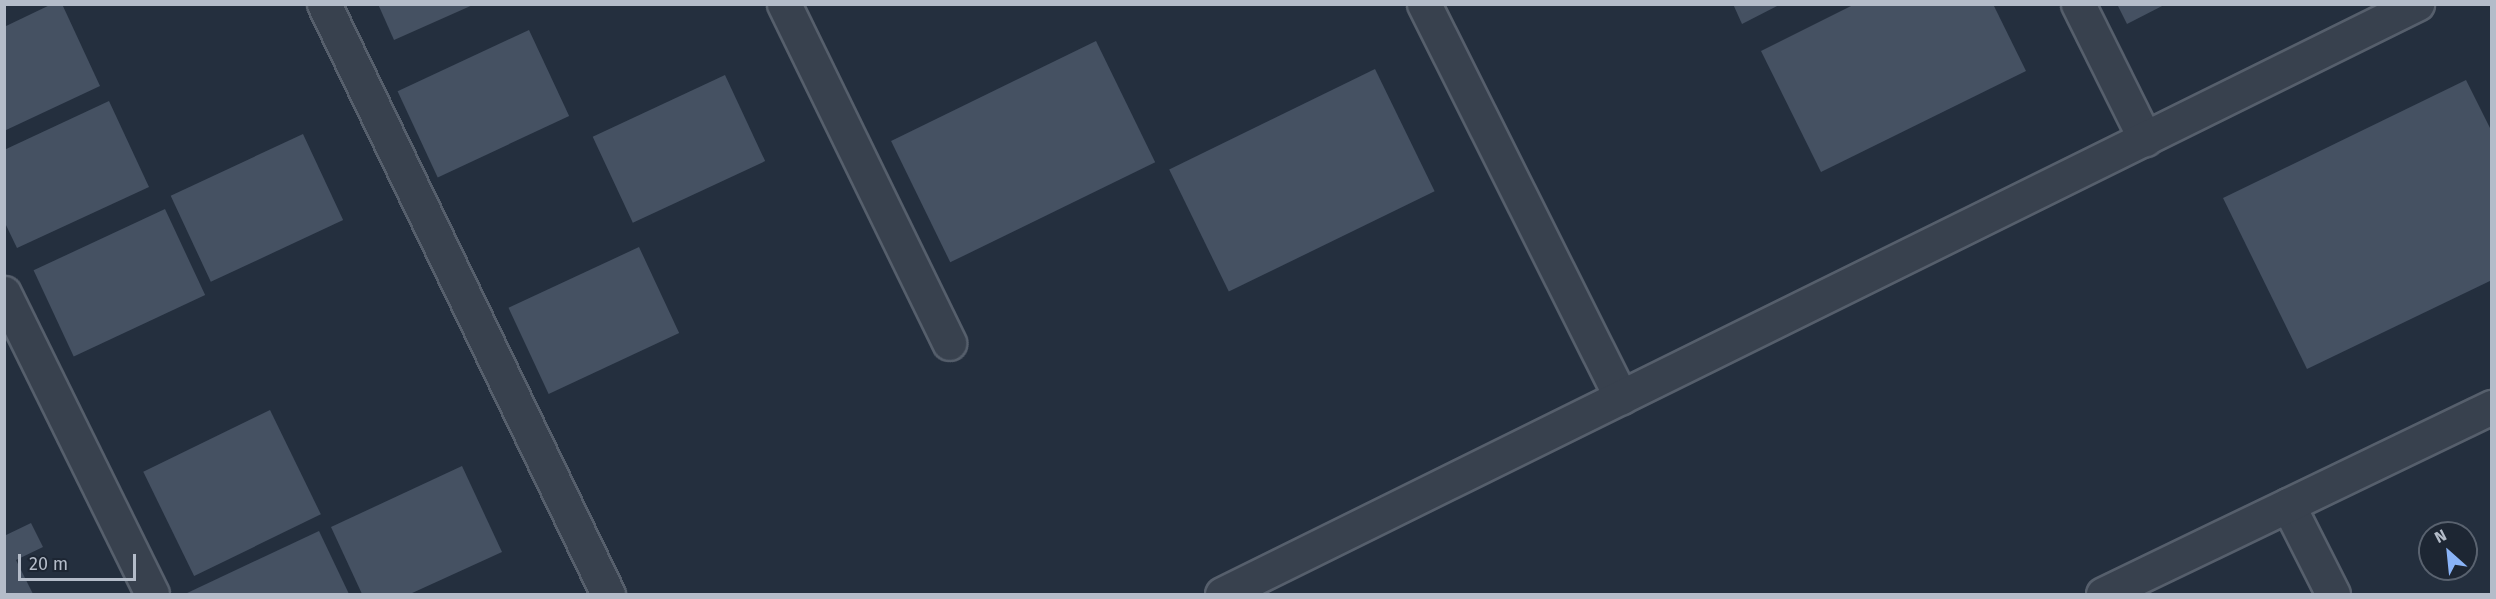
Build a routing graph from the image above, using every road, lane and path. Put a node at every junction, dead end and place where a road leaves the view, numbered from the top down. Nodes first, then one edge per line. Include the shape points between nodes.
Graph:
1 (324, 4) edge
2 (784, 4) edge
3 (1424, 4) edge
4 (2078, 4) edge
5 (2417, 4) edge
6 (2145, 139) junction
7 (4, 293) edge
8 (949, 343) dead end
9 (1622, 397) junction
10 (2492, 407) edge
11 (2288, 505) junction
12 (152, 594) edge
13 (608, 594) edge
14 (1222, 594) edge
15 (2103, 594) edge
16 (2333, 594) edge

1 - 13 street
2 - 8 street
3 - 9 street
4 - 6 street
5 - 6 street
6 - 9 street
7 - 12 street
9 - 14 street
10 - 11 street
11 - 15 street
11 - 16 street

